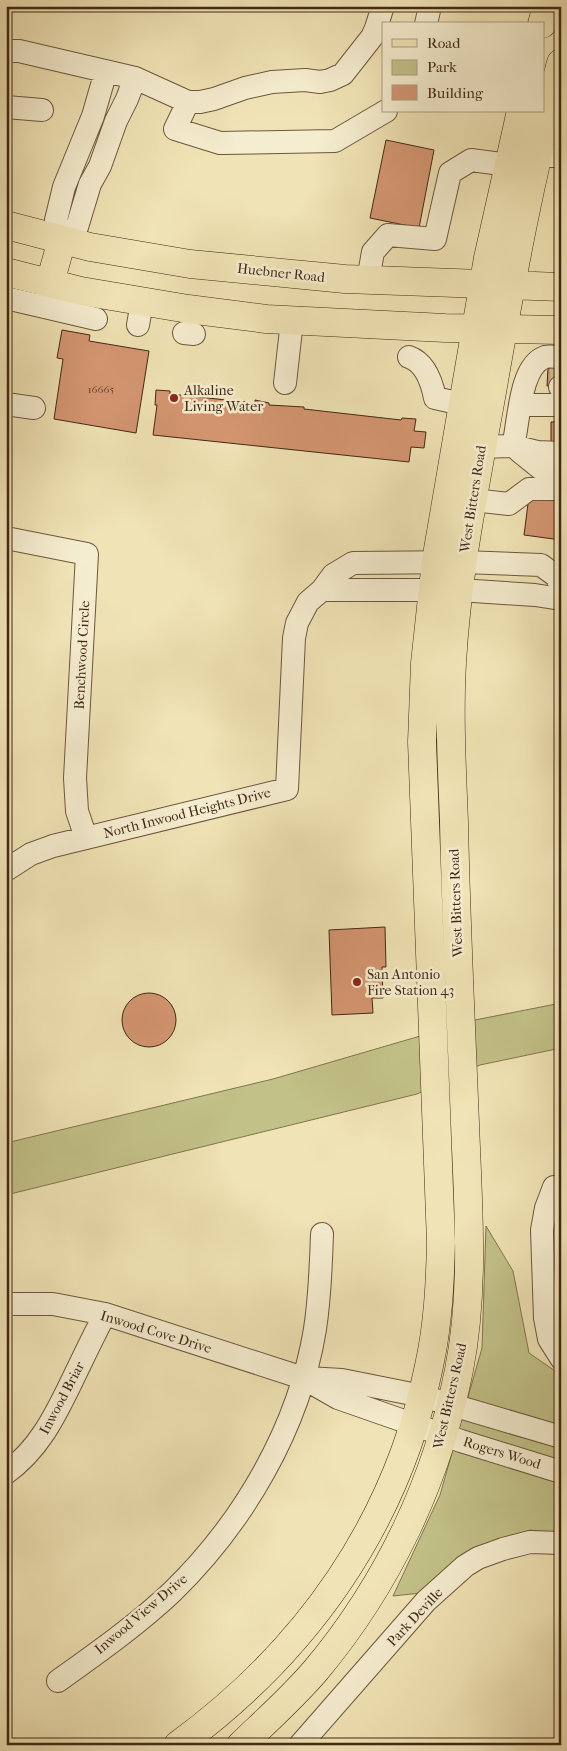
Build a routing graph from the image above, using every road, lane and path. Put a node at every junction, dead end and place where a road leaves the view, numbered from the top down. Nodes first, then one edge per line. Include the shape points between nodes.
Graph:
1 (383, 6) edge
2 (430, 6) edge
3 (547, 6) edge
4 (426, 22) edge
5 (543, 22) edge
6 (6, 51) edge
7 (561, 63) edge
8 (106, 71) junction
9 (135, 78) junction
10 (188, 102) junction
11 (6, 107) edge
12 (42, 110) dead end
13 (384, 112) edge
14 (521, 112) edge
15 (550, 156) edge
16 (509, 165) junction
17 (6, 225) edge
18 (62, 240) junction
19 (6, 272) edge
20 (368, 280) junction
21 (483, 284) junction
22 (512, 286) junction
23 (561, 287) edge
24 (49, 295) junction
25 (6, 298) edge
26 (96, 319) dead end
27 (476, 329) junction
28 (503, 329) junction
29 (560, 330) edge
30 (291, 338) junction
31 (410, 357) dead end
32 (561, 357) edge
33 (286, 382) dead end
34 (492, 390) junction
35 (521, 400) junction
36 (6, 404) edge
37 (462, 404) junction
38 (561, 405) edge
39 (34, 408) dead end
40 (512, 446) junction
41 (482, 447) junction
42 (557, 470) edge
43 (473, 500) junction
44 (6, 538) edge
45 (436, 562) junction
46 (463, 562) junction
47 (363, 563) junction
48 (530, 565) junction
49 (561, 586) edge
50 (322, 590) junction
51 (361, 590) junction
52 (459, 590) junction
53 (432, 591) junction
54 (526, 594) junction
55 (561, 599) edge
56 (86, 838) junction
57 (6, 870) edge
58 (457, 943) junction
59 (430, 944) junction
60 (460, 1010) junction
61 (433, 1017) junction
62 (554, 1186) dead end
63 (322, 1234) dead end
64 (6, 1304) edge
65 (105, 1314) junction
66 (561, 1358) edge
67 (303, 1378) junction
68 (354, 1393) junction
69 (422, 1396) junction
70 (450, 1404) junction
71 (414, 1425) junction
72 (539, 1431) junction
73 (442, 1434) junction
74 (561, 1437) edge
75 (529, 1462) junction
76 (561, 1472) edge
77 (6, 1473) edge
78 (561, 1543) edge
79 (58, 1681) dead end
80 (178, 1745) edge
81 (241, 1745) edge
82 (300, 1745) edge

1 - 10 street via 372,37 343,74 330,80 272,82 214,99
2 - 4 street
3 - 5 main road
6 - 8 street via 19,51
7 - 15 main road, West Bitters Road
8 - 9 street
8 - 18 street via 93,116 64,187 56,220
9 - 10 street
9 - 18 street via 90,184 77,227
10 - 13 street via 175,129 220,142 334,141
11 - 12 street
14 - 16 main road, West Bitters Road
15 - 22 main road, West Bitters Road
16 - 20 street via 471,160 450,173 435,239 388,235 373,252
16 - 21 main road, West Bitters Road
17 - 18 main road, Huebner Road
18 - 20 main road, Huebner Road via 190,264
18 - 24 main road
19 - 24 main road
20 - 21 main road, Huebner Road
21 - 22 main road, Huebner Road
21 - 27 main road, West Bitters Road
22 - 23 main road, Huebner Road
22 - 28 main road, West Bitters Road
24 - 25 street
24 - 26 street
24 - 30 main road via 80,291 140,314 188,325 266,319
27 - 28 main road
27 - 30 main road
27 - 37 main road, West Bitters Road
28 - 29 main road
28 - 34 main road, West Bitters Road
29 - 32 street
30 - 33 street
31 - 37 street via 427,374 435,398
32 - 35 street via 545,357 533,367
34 - 35 street
34 - 41 main road, West Bitters Road
35 - 38 street
35 - 40 street
36 - 39 street
37 - 45 main road, West Bitters Road
40 - 41 street
40 - 42 street via 537,452
41 - 43 main road, West Bitters Road
42 - 43 street via 509,504
43 - 46 main road, West Bitters Road
44 - 56 street, Benchwood Circle via 88,554 75,778 77,811
45 - 46 street, North Inwood Heights Drive
45 - 47 street, North Inwood Heights Drive
45 - 53 main road, West Bitters Road
46 - 48 street, North Inwood Heights Drive
46 - 52 main road, West Bitters Road
47 - 50 street, North Inwood Heights Drive via 353,563 333,575
47 - 51 street
48 - 49 street, North Inwood Heights Drive via 540,565 556,576
48 - 54 street
50 - 51 street
50 - 56 street, North Inwood Heights Drive via 308,602 297,623 294,638 286,789
51 - 53 street
52 - 53 street
52 - 54 street
52 - 58 main road, West Bitters Road via 452,665
53 - 59 main road, West Bitters Road via 422,742
54 - 55 street
56 - 57 street, North Inwood Heights Drive via 31,854
58 - 59 street
58 - 60 main road, West Bitters Road
59 - 61 main road, West Bitters Road
60 - 61 street
60 - 70 main road, West Bitters Road via 468,1307 459,1370
61 - 69 main road, West Bitters Road via 440,1297
62 - 66 street via 542,1230 545,1318 549,1339
63 - 67 street, Inwood View Drive via 316,1322
64 - 65 street, Inwood Cove Drive via 53,1304
65 - 67 street, Inwood Cove Drive
65 - 77 street, Inwood Briar via 51,1423 36,1446
67 - 68 street, Inwood Cove Drive via 342,1380
67 - 79 street, Inwood View Drive via 282,1437 263,1472 206,1556 171,1592 117,1638
68 - 69 street, Inwood Cove Drive
68 - 71 street, Inwood Cove Drive
69 - 70 street, Inwood Cove Drive
69 - 71 main road, West Bitters Road
70 - 72 street
70 - 73 main road, West Bitters Road
71 - 73 street, Rogers Wood
71 - 80 main road, West Bitters Road via 386,1497 333,1592 254,1683
72 - 74 street
72 - 75 street
73 - 75 street, Rogers Wood
73 - 81 main road, West Bitters Road via 415,1511 387,1568 353,1623 313,1673
75 - 76 street, Rogers Wood
78 - 82 street, Park Deville via 530,1542 503,1548 464,1566 426,1601

